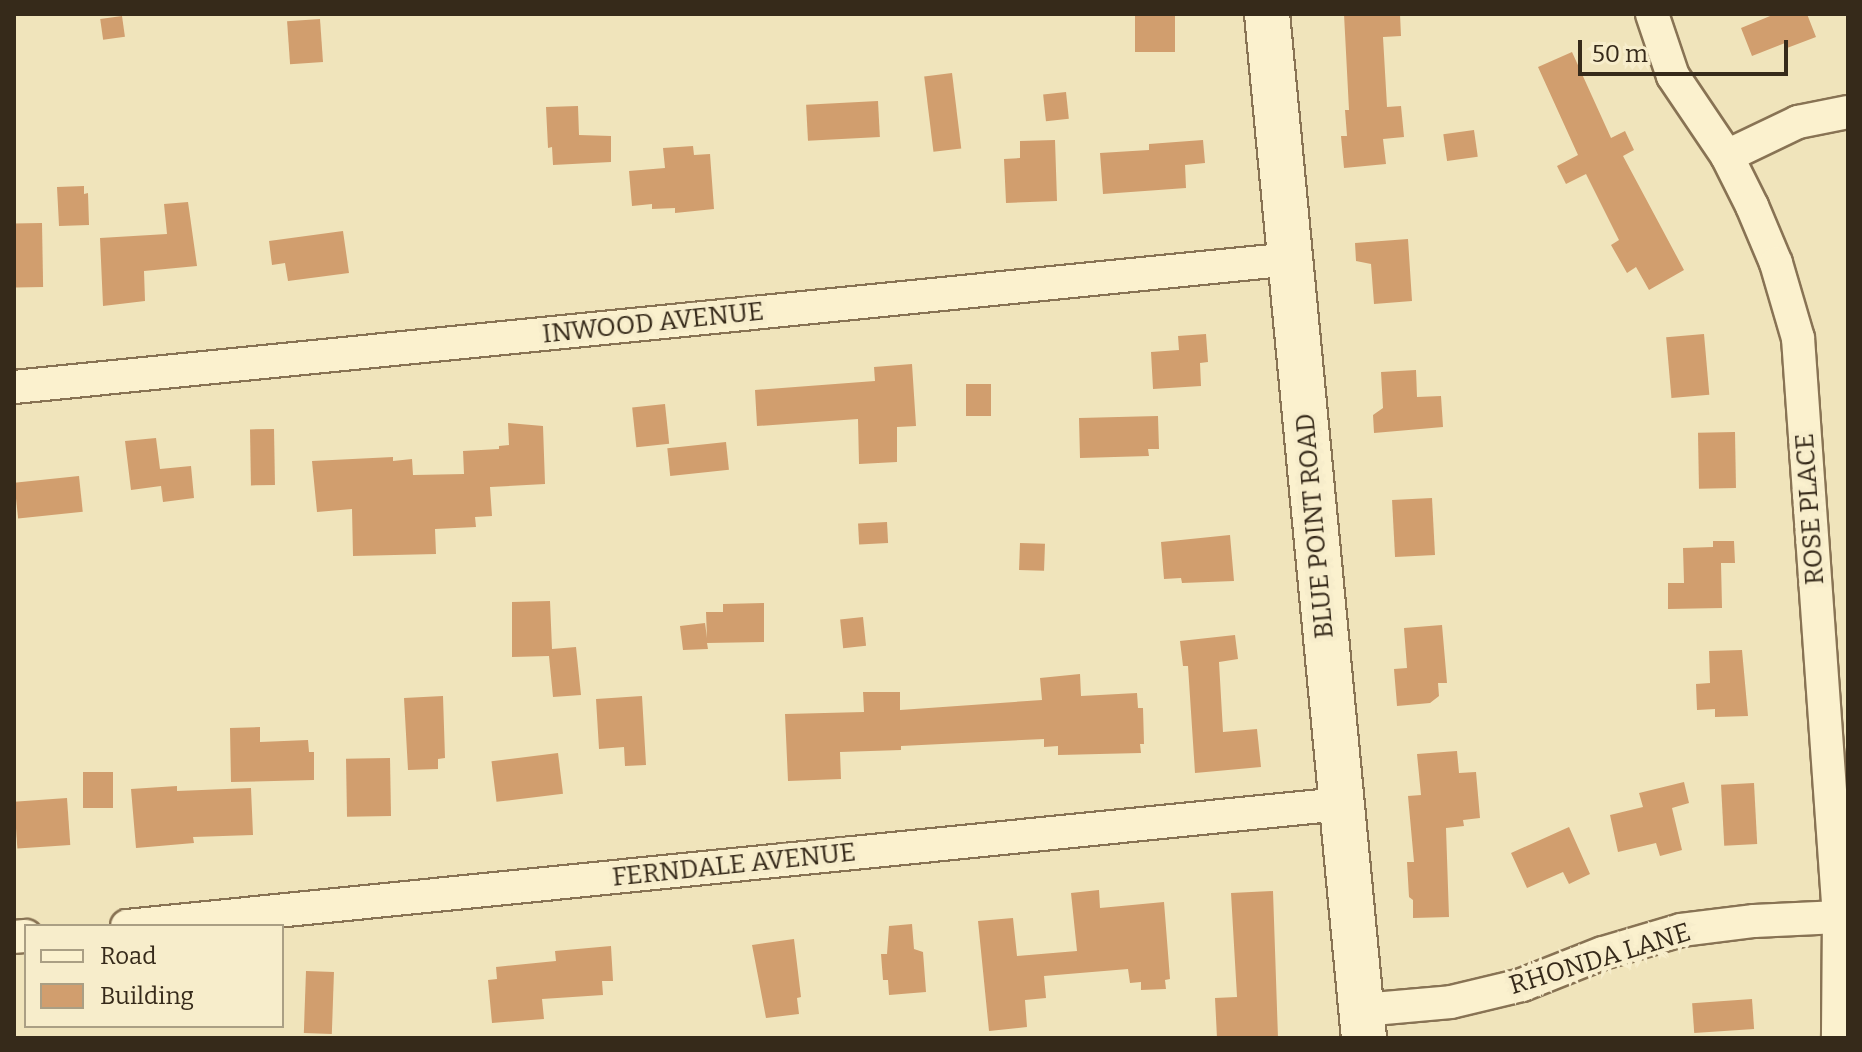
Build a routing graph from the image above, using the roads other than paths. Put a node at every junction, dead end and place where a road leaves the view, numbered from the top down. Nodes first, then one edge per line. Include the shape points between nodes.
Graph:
1 (1267, 14) edge
2 (1652, 14) edge
3 (1848, 112) edge
4 (1727, 156) junction
5 (1291, 259) junction
6 (14, 387) edge
7 (1340, 804) junction
8 (1839, 917) junction
9 (147, 924) edge
10 (1363, 1024) edge
11 (1838, 1038) edge

1 - 5 street, BLUE POINT ROAD
2 - 4 street, ROSE PLACE via 1673,76
3 - 4 street via 1798,122
4 - 8 street, ROSE PLACE via 1776,263 1798,338
5 - 6 street, INWOOD AVENUE
5 - 7 street, BLUE POINT ROAD
7 - 9 street, FERNDALE AVENUE
7 - 10 street, BLUE POINT ROAD
8 - 10 street, RHONDA LANE via 1681,930 1522,985
8 - 11 street, ROSE PLACE

